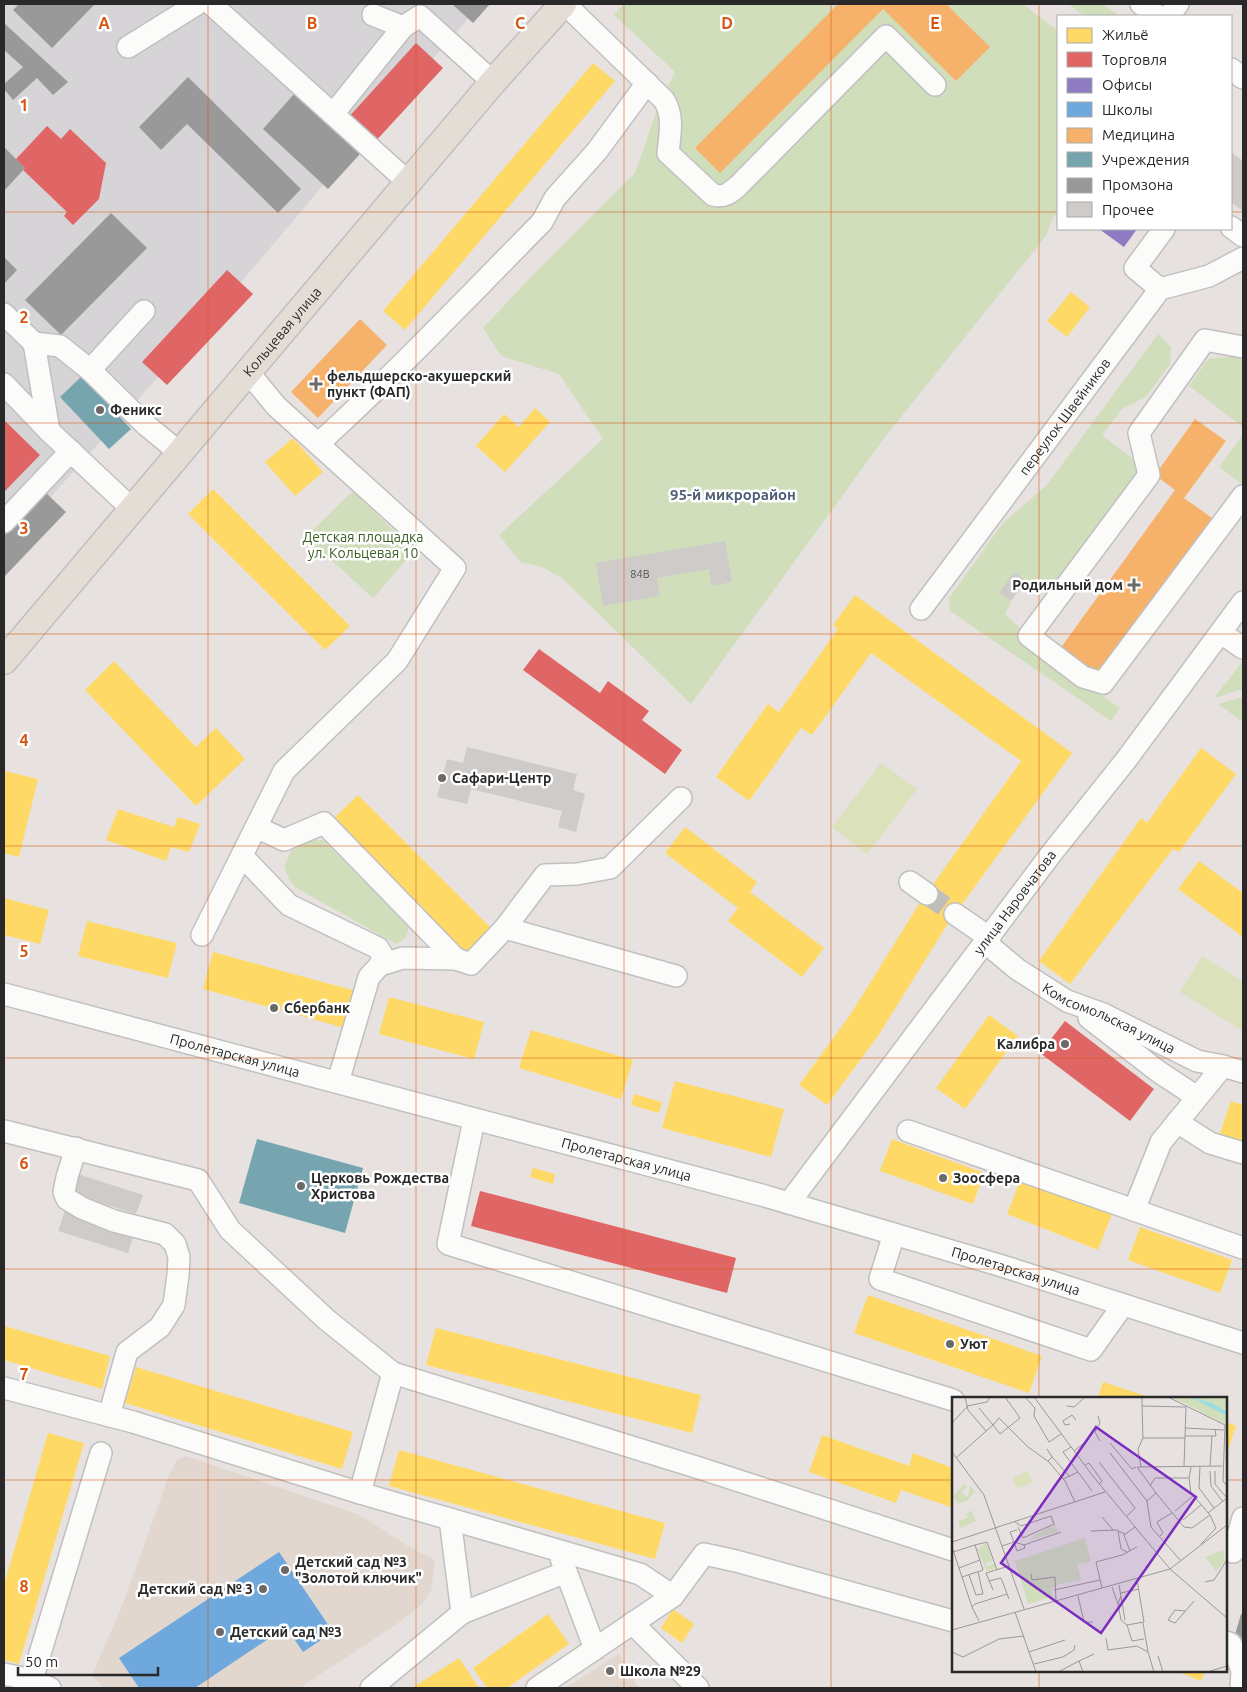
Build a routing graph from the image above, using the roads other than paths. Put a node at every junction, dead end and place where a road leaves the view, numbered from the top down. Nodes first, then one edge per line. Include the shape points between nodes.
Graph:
1 (197, 4) edge
2 (211, 4) edge
3 (564, 4) edge
4 (1141, 4) edge
5 (1178, 4) edge
6 (1157, 15) edge
7 (1170, 15) edge
8 (373, 16) dead end
9 (403, 27) junction
10 (128, 47) dead end
11 (1232, 70) edge
12 (1243, 78) edge
13 (493, 82) junction
14 (647, 83) junction
15 (935, 85) dead end
16 (333, 114) junction
17 (408, 182) junction
18 (1232, 228) edge
19 (1163, 230) edge
20 (1243, 236) edge
21 (1243, 258) edge
22 (1160, 288) junction
23 (144, 311) dead end
24 (4, 314) edge
25 (34, 343) junction
26 (1243, 347) edge
27 (90, 370) junction
28 (248, 372) junction
29 (4, 384) edge
30 (49, 431) junction
31 (318, 444) junction
32 (71, 451) junction
33 (180, 453) junction
34 (1243, 496) edge
35 (132, 509) junction
36 (4, 522) edge
37 (1243, 602) edge
38 (921, 609) dead end
39 (1220, 633) junction
40 (1243, 648) edge
41 (5, 656) edge
42 (682, 798) dead end
43 (256, 827) junction
44 (242, 856) junction
45 (955, 914) tunnel mouth
46 (505, 928) junction
47 (202, 935) dead end
48 (988, 940) junction
49 (456, 959) junction
50 (380, 965) junction
51 (676, 976) dead end
52 (4, 994) edge
53 (1068, 1001) junction
54 (1223, 1066) junction
55 (1243, 1072) edge
56 (338, 1082) junction
57 (1197, 1097) junction
58 (474, 1120) junction
59 (1177, 1122) junction
60 (4, 1131) edge
61 (908, 1131) dead end
62 (76, 1148) junction
63 (1243, 1153) edge
64 (789, 1203) junction
65 (1134, 1210) junction
66 (894, 1234) junction
67 (1243, 1248) edge
68 (1123, 1305) junction
69 (1243, 1344) edge
70 (392, 1373) junction
71 (4, 1388) edge
72 (952, 1400) edge
73 (110, 1416) junction
74 (101, 1454) dead end
75 (360, 1493) junction
76 (1243, 1518) edge
77 (450, 1519) junction
78 (558, 1550) junction
79 (952, 1550) edge
80 (1232, 1552) dead end
81 (566, 1572) junction
82 (673, 1596) junction
83 (462, 1613) junction
84 (952, 1621) edge
85 (632, 1623) junction
86 (1227, 1642) edge
87 (595, 1649) junction
88 (4, 1674) edge
89 (41, 1684) edge
90 (371, 1688) edge
91 (537, 1688) edge
92 (698, 1688) edge
93 (1241, 1688) edge

1 - 10 street
2 - 16 street
3 - 13 main road, Кольцевая улица
3 - 14 street
4 - 6 street
5 - 7 street
8 - 9 street
9 - 13 street via 420,16
9 - 16 street
11 - 12 street
13 - 17 main road, Кольцевая улица
14 - 15 street via 669,108 668,153 713,196 719,197 738,186 886,36
14 - 31 street via 597,151 555,198 542,222 418,349
16 - 17 street
17 - 28 main road, Кольцевая улица
18 - 20 street
19 - 22 street via 1136,268
21 - 22 street via 1209,276
22 - 38 street, переулок Швейников
23 - 27 street
24 - 25 street
25 - 27 street via 60,346
25 - 30 street
26 - 34 street via 1205,340 1139,433 1149,475 1029,636 1083,677 1103,683
27 - 33 street
28 - 31 street via 276,406
28 - 33 main road, Кольцевая улица
29 - 30 street
30 - 32 street
31 - 43 street via 455,568 396,661 284,771
32 - 35 street
32 - 36 street
33 - 35 main road, Кольцевая улица
35 - 41 main road, Кольцевая улица
37 - 39 street, улица Наровчатова
39 - 40 street
39 - 48 street, улица Наровчатова
42 - 46 street via 610,868 545,875
43 - 44 street
43 - 49 street via 284,840 324,823
44 - 47 street
44 - 50 street via 289,905 378,948 383,956
45 - 48 street, Комсомольская улица
46 - 49 street via 471,964
46 - 51 street
48 - 53 street, Комсомольская улица via 1017,969
48 - 64 street, улица Наровчатова
49 - 50 street via 402,958
50 - 56 street via 369,977
52 - 56 street, Пролетарская улица
53 - 54 street, Комсомольская улица via 1103,1014 1197,1061
53 - 57 street via 1159,1072
54 - 55 street, Комсомольская улица
54 - 57 street
56 - 58 street, Пролетарская улица
57 - 59 street
58 - 64 street, Пролетарская улица
58 - 72 street via 448,1244
59 - 63 street via 1210,1142
59 - 65 street via 1160,1142
60 - 62 street
61 - 65 street
62 - 70 street via 198,1180 230,1230 327,1320
62 - 73 street via 66,1177 64,1192 67,1199 114,1221 165,1234 175,1244 179,1257 174,1305 160,1327 127,1352
64 - 66 street, Пролетарская улица
65 - 67 street
66 - 68 street, Пролетарская улица
66 - 68 street via 880,1279 1091,1350
68 - 69 street, Пролетарская улица
70 - 75 street
70 - 79 street
71 - 73 street
73 - 75 street
74 - 89 street
75 - 77 street
76 - 80 street
77 - 78 street
77 - 83 street
78 - 81 street
78 - 82 street via 640,1574
81 - 83 street
81 - 87 street
82 - 84 street via 704,1554
82 - 85 street
83 - 90 street
85 - 87 street
85 - 92 street
86 - 93 street via 1231,1644 1242,1670
87 - 91 street
88 - 89 street

